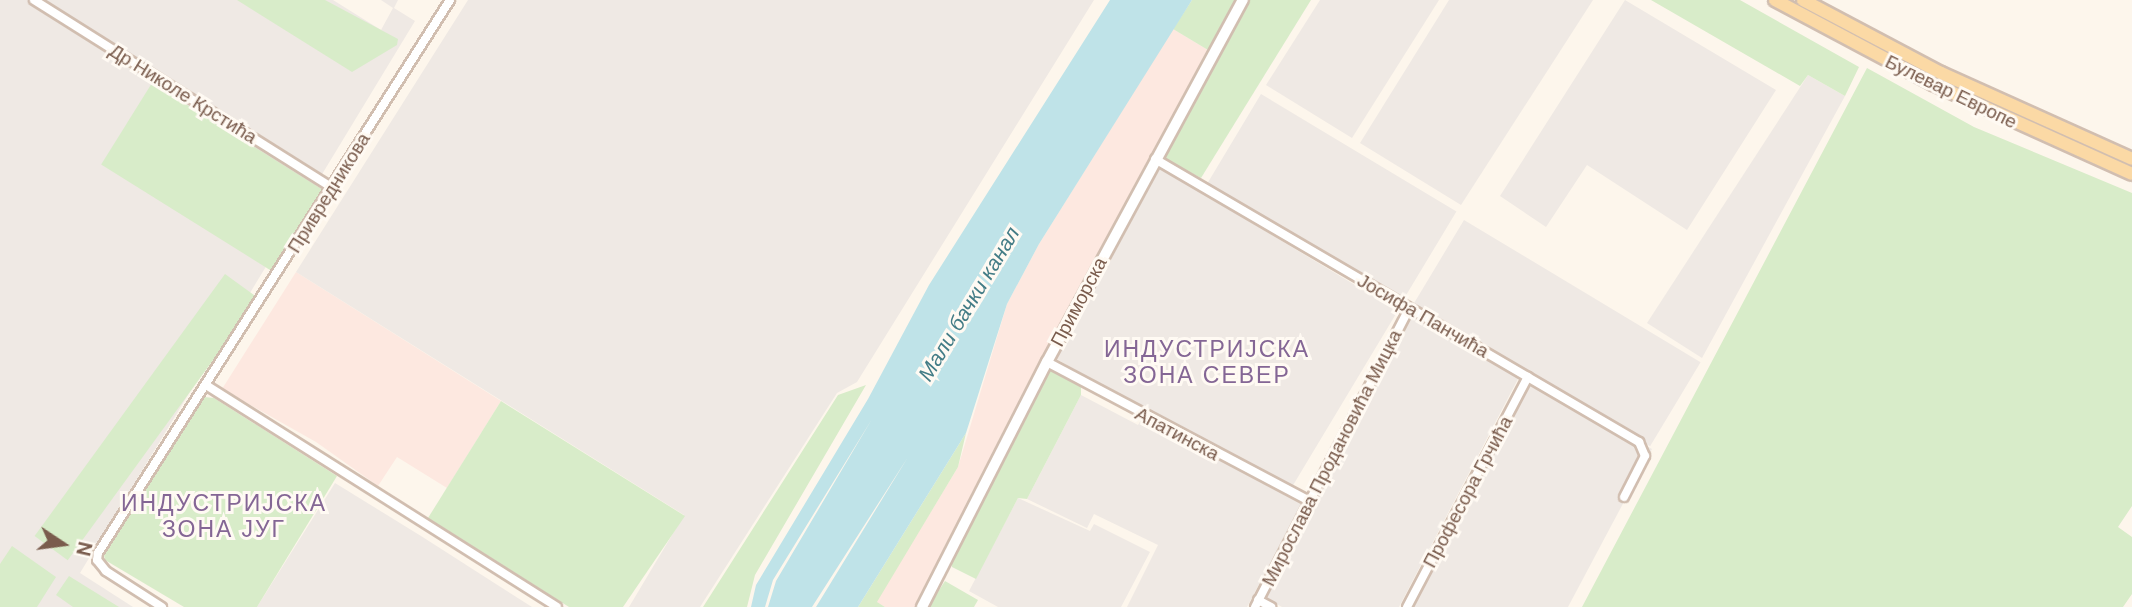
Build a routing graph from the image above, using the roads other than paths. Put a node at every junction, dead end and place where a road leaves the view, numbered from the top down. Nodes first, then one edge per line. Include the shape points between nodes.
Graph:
1 (34, 0) edge
2 (450, 0) edge
3 (1243, 0) edge
4 (1775, 0) edge
5 (1803, 0) edge
6 (1155, 159) junction
7 (2132, 159) edge
8 (2132, 174) edge
9 (332, 188) junction
10 (1409, 309) junction
11 (1047, 362) junction
12 (1528, 377) junction
13 (206, 385) junction
14 (1624, 497) dead end
15 (1310, 501) junction
16 (1256, 603) edge
17 (162, 607) edge
18 (557, 607) edge
19 (922, 607) edge
20 (1271, 607) edge
21 (1407, 607) edge

1 - 9 street, Др Николе Крстића
2 - 9 street, Привредникова
3 - 6 street, Приморска
4 - 8 main road, Булевар Европе via 1933,84
5 - 7 main road, Булевар Европе via 1941,73
6 - 10 street, Јосифа Панчића
6 - 11 street, Приморска
9 - 13 street, Привредникова
10 - 12 street, Јосифа Панчића
10 - 15 street, Мирослава Продановића Мицка
11 - 15 street, Апатинска
11 - 19 street, Приморска
12 - 14 street, Јосифа Панчића via 1639,442 1645,456
12 - 21 street, Професора Грчића
13 - 17 street, Привредникова via 97,559 106,572
13 - 18 street
15 - 16 street, Мирослава Продановића Мицка
16 - 20 street

